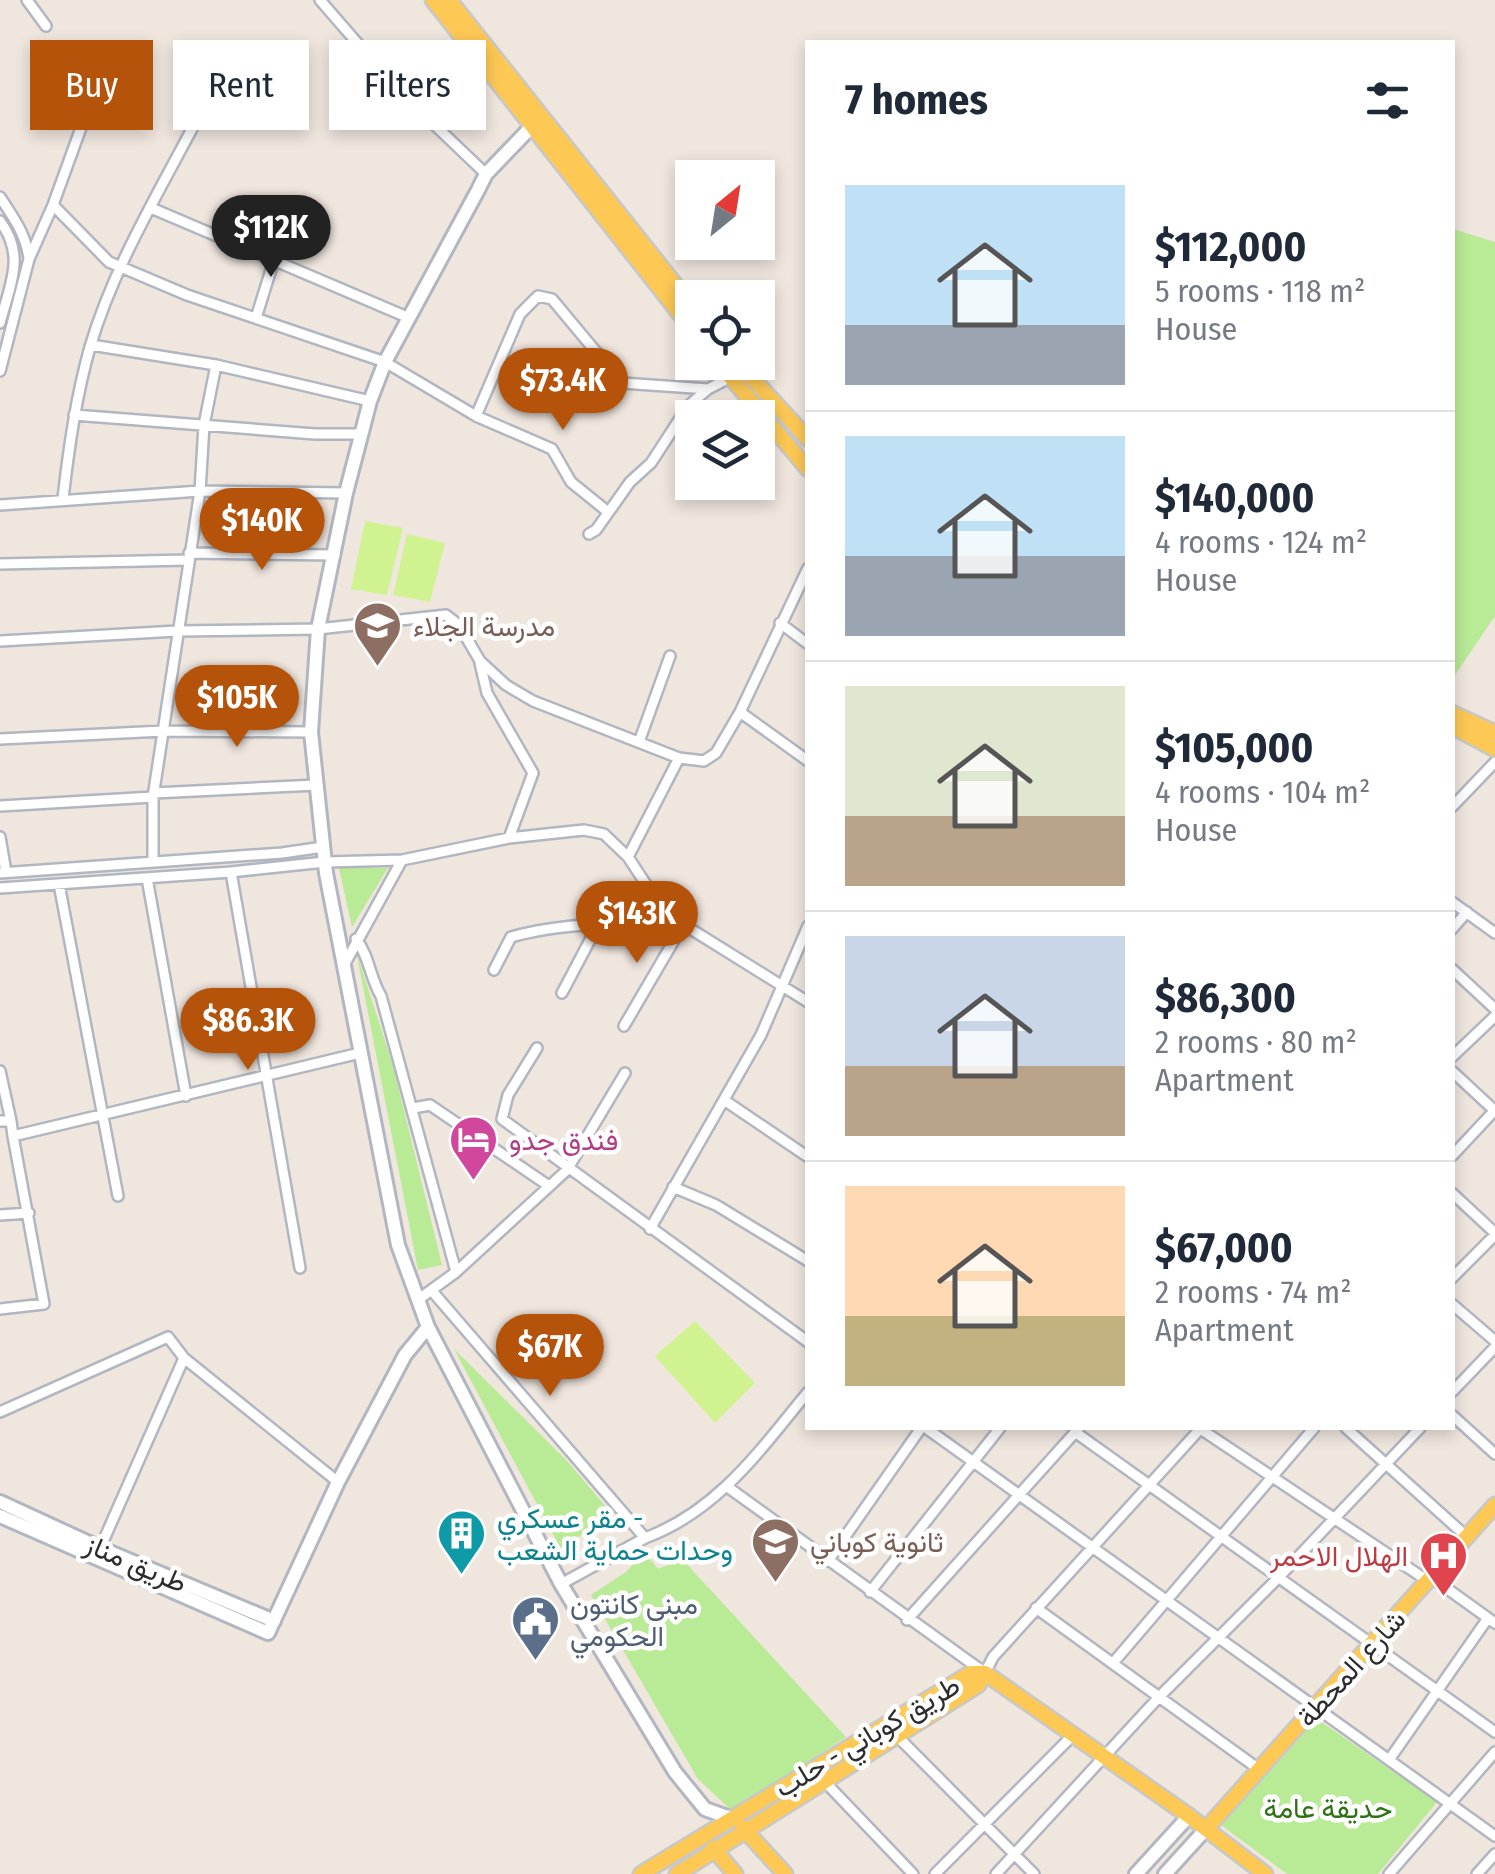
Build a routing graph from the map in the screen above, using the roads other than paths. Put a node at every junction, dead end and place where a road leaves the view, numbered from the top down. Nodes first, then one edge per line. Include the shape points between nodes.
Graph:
1 (27, 0) edge
2 (320, 0) edge
3 (433, 0) edge
4 (449, 0) edge
5 (46, 26) dead end
6 (537, 121) junction
7 (80, 130) edge
8 (191, 130) edge
9 (486, 174) junction
10 (0, 197) edge
11 (53, 205) junction
12 (150, 208) junction
13 (0, 221) edge
14 (29, 259) junction
15 (274, 260) junction
16 (120, 268) junction
17 (675, 286) edge
18 (675, 306) edge
19 (406, 317) junction
20 (256, 318) junction
21 (0, 323) edge
22 (90, 345) junction
23 (384, 362) junction
24 (216, 365) junction
25 (0, 371) edge
26 (722, 380) edge
27 (743, 380) edge
28 (746, 380) edge
29 (708, 390) junction
30 (370, 401) junction
31 (74, 415) junction
32 (476, 416) junction
33 (204, 424) junction
34 (360, 434) junction
35 (805, 436) edge
36 (805, 465) edge
37 (200, 490) junction
38 (346, 492) junction
39 (63, 498) junction
40 (0, 505) edge
41 (608, 512) junction
42 (589, 534) dead end
43 (189, 556) junction
44 (334, 556) junction
45 (0, 564) edge
46 (805, 574) edge
47 (780, 624) junction
48 (318, 629) junction
49 (177, 630) junction
50 (0, 640) edge
51 (805, 642) edge
52 (670, 656) dead end
53 (480, 661) junction
54 (740, 712) junction
55 (1455, 715) edge
56 (1455, 728) edge
57 (163, 730) junction
58 (311, 732) junction
59 (1495, 733) edge
60 (0, 739) edge
61 (639, 742) junction
62 (1495, 749) edge
63 (679, 758) junction
64 (805, 759) edge
65 (1495, 762) edge
66 (316, 785) junction
67 (154, 795) junction
68 (1455, 803) edge
69 (0, 806) edge
70 (0, 837) edge
71 (509, 838) junction
72 (324, 854) junction
73 (628, 857) junction
74 (402, 860) junction
75 (153, 861) junction
76 (231, 872) junction
77 (3, 873) edge
78 (147, 878) junction
79 (58, 884) junction
80 (0, 888) edge
81 (1455, 904) edge
82 (1467, 912) junction
83 (672, 918) junction
84 (599, 924) junction
85 (683, 924) junction
86 (1455, 926) edge
87 (1495, 932) edge
88 (805, 933) edge
89 (356, 939) junction
90 (342, 970) junction
91 (494, 970) dead end
92 (1455, 972) edge
93 (781, 988) junction
94 (562, 992) dead end
95 (805, 1000) edge
96 (1495, 1012) edge
97 (624, 1026) dead end
98 (537, 1048) dead end
99 (360, 1054) junction
100 (1455, 1054) edge
101 (0, 1072) edge
102 (625, 1074) dead end
103 (268, 1075) junction
104 (1455, 1075) edge
105 (186, 1096) junction
106 (724, 1100) junction
107 (413, 1108) junction
108 (1495, 1110) edge
109 (100, 1116) junction
110 (5, 1121) edge
111 (13, 1136) junction
112 (1455, 1153) edge
113 (805, 1155) edge
114 (567, 1170) junction
115 (549, 1186) junction
116 (673, 1188) junction
117 (118, 1196) dead end
118 (1455, 1197) edge
119 (29, 1213) junction
120 (0, 1215) edge
121 (650, 1229) junction
122 (1495, 1234) edge
123 (805, 1259) edge
124 (300, 1268) dead end
125 (456, 1272) junction
126 (1455, 1275) edge
127 (432, 1291) junction
128 (419, 1299) junction
129 (1455, 1307) edge
130 (0, 1309) edge
131 (428, 1328) junction
132 (805, 1340) edge
133 (1495, 1344) edge
134 (184, 1358) junction
135 (1455, 1389) edge
136 (805, 1396) edge
137 (0, 1412) edge
138 (1455, 1418) edge
139 (923, 1430) edge
140 (927, 1430) edge
141 (998, 1430) edge
142 (1077, 1430) edge
143 (1198, 1430) edge
144 (1203, 1430) edge
145 (1312, 1430) edge
146 (1348, 1430) edge
147 (1418, 1430) edge
148 (1495, 1454) edge
149 (974, 1462) junction
150 (1387, 1465) junction
151 (1274, 1477) junction
152 (338, 1482) junction
153 (1148, 1484) junction
154 (729, 1488) junction
155 (1018, 1493) junction
156 (0, 1502) edge
157 (1495, 1505) edge
158 (0, 1516) edge
159 (1333, 1517) junction
160 (1223, 1537) junction
161 (1466, 1537) junction
162 (646, 1538) junction
163 (1092, 1546) junction
164 (98, 1554) junction
165 (828, 1561) junction
166 (1279, 1577) junction
167 (1430, 1579) junction
168 (561, 1584) junction
169 (870, 1592) junction
170 (1167, 1600) junction
171 (1036, 1608) junction
172 (907, 1620) junction
173 (1491, 1620) edge
174 (1218, 1637) junction
175 (1372, 1644) junction
176 (1113, 1663) junction
177 (985, 1673) junction
178 (1438, 1692) junction
179 (1159, 1697) junction
180 (1316, 1707) junction
181 (1495, 1732) edge
182 (1073, 1735) junction
183 (898, 1737) junction
184 (1495, 1752) edge
185 (1105, 1757) junction
186 (1389, 1760) junction
187 (1260, 1770) junction
188 (826, 1783) junction
189 (1450, 1804) junction
190 (705, 1809) junction
191 (1189, 1816) junction
192 (733, 1819) junction
193 (984, 1826) junction
194 (1206, 1829) junction
195 (748, 1832) junction
196 (706, 1835) junction
197 (1495, 1836) edge
198 (716, 1852) junction
199 (1495, 1854) edge
200 (1014, 1856) junction
201 (701, 1868) edge
202 (642, 1874) edge
203 (677, 1874) edge
204 (735, 1874) edge
205 (785, 1874) edge
206 (913, 1874) edge
207 (935, 1874) edge
208 (996, 1874) edge
209 (1034, 1874) edge
210 (1136, 1874) edge
211 (1164, 1874) edge
212 (1264, 1874) edge
213 (1389, 1874) edge
214 (1477, 1874) edge

1 - 5 street
2 - 9 street via 398,90
3 - 6 main road
4 - 6 main road
6 - 9 main road
6 - 17 main road
6 - 18 main road
7 - 11 street
8 - 12 street
9 - 19 main road
10 - 14 street via 28,244
11 - 14 street
11 - 16 street
12 - 15 street
12 - 16 street
13 - 21 street via 16,254
14 - 25 street
15 - 19 street
15 - 20 street
16 - 20 street
16 - 22 street
19 - 23 main road
20 - 23 street
22 - 24 street
22 - 31 street
23 - 30 main road
23 - 32 street
24 - 30 street
24 - 33 street
26 - 29 street
27 - 36 main road
28 - 35 main road
29 - 32 street via 622,383 552,300 538,296 520,314
29 - 41 street via 688,406 652,463
30 - 34 main road
31 - 33 street
31 - 39 street
32 - 41 street via 552,449 571,482
33 - 34 street
33 - 37 street
34 - 38 main road
37 - 38 street
37 - 39 street
37 - 43 street
38 - 44 main road
39 - 40 street
41 - 42 street
43 - 44 street
43 - 45 street
43 - 49 street
44 - 48 main road
46 - 47 street
47 - 51 street
47 - 54 street
48 - 49 street
48 - 53 street via 446,615 459,624
48 - 58 main road
49 - 50 street
49 - 57 street
52 - 61 street
53 - 61 street via 533,700
53 - 71 street via 487,693 533,773
54 - 63 street via 716,753 704,761
54 - 64 street
55 - 59 main road
56 - 62 main road
57 - 58 street
57 - 60 street
57 - 67 street
58 - 66 main road
61 - 63 street
63 - 73 street
65 - 68 street
66 - 67 street
66 - 72 main road
67 - 69 street
67 - 75 street
70 - 77 street
71 - 73 street via 584,830 604,834
71 - 74 street
72 - 74 street
72 - 75 street
72 - 76 street
72 - 90 main road
73 - 83 street
74 - 89 street
75 - 77 street
76 - 78 street
76 - 103 street
78 - 79 street
78 - 105 street
79 - 80 street
79 - 109 street
81 - 82 street
82 - 86 street
82 - 87 street
83 - 84 street via 663,925
83 - 85 street
84 - 91 street via 511,937
84 - 94 street
85 - 93 street
85 - 97 street
88 - 93 street
89 - 90 street
89 - 107 street via 381,996
90 - 99 main road
92 - 96 street
93 - 95 street
93 - 106 street
96 - 100 street
98 - 114 street via 508,1095 502,1120
99 - 103 street
99 - 128 main road via 398,1245
101 - 110 street
102 - 114 street
103 - 105 street
103 - 124 street
104 - 108 street
105 - 109 street
106 - 113 street
106 - 116 street
107 - 115 street via 430,1104
107 - 125 street
108 - 112 street
109 - 111 street
109 - 117 street
110 - 111 street
111 - 119 street
114 - 115 street
114 - 121 street
115 - 125 street
116 - 121 street
116 - 123 street
118 - 122 street
119 - 120 street
119 - 130 street via 44,1304
121 - 132 street
122 - 126 street
125 - 127 street
127 - 128 street
127 - 162 street
128 - 131 main road
129 - 133 street
131 - 152 main road via 405,1355
131 - 168 main road
133 - 135 street
134 - 137 street via 168,1337
134 - 152 street
134 - 164 street
136 - 154 street
138 - 148 street
139 - 165 street
140 - 149 street
141 - 149 street
142 - 153 street
142 - 155 street
143 - 153 street
144 - 151 street
145 - 151 street
146 - 150 street
147 - 150 street
149 - 155 street
149 - 169 street
150 - 159 street
150 - 161 street
151 - 159 street
151 - 160 street
152 - 164 main road, طريق مناز via 271,1627
153 - 160 street
153 - 163 street
154 - 162 street
154 - 165 street
155 - 163 street
155 - 172 street
156 - 164 main road, طريق مناز
157 - 161 main road, شارع المحطة
158 - 164 main road, طريق مناز
159 - 166 street
159 - 167 street
160 - 166 street
160 - 170 street
161 - 167 main road, شارع المحطة
162 - 168 street
163 - 170 street
163 - 171 street
165 - 169 street
166 - 174 street
166 - 175 street
167 - 173 street
167 - 175 main road, شارع المحطة
168 - 190 main road via 675,1772
169 - 172 street
170 - 174 street
170 - 176 street
171 - 176 street
171 - 177 street
172 - 177 street
173 - 178 street
174 - 179 street
174 - 180 street
175 - 178 street
175 - 180 main road, شارع المحطة
176 - 179 street
177 - 182 main road
177 - 183 main road, طريق كوباني - حلب via 978,1685
177 - 192 main road, طريق كوباني - حلب via 970,1673
178 - 181 street
178 - 186 street
179 - 185 street
179 - 187 street
180 - 186 street
180 - 187 main road, شارع المحطة
182 - 185 main road
182 - 193 street
183 - 188 main road, طريق كوباني - حلب
183 - 193 street
184 - 189 street
185 - 191 main road
185 - 200 street
186 - 189 street
187 - 194 main road, شارع المحطة
188 - 195 main road, طريق كوباني - حلب
188 - 206 street
189 - 197 street
189 - 213 street
190 - 192 main road
190 - 196 main road
191 - 194 main road
191 - 210 main road
192 - 195 main road
192 - 196 main road, طريق كوباني - حلب
193 - 200 street
193 - 207 street
194 - 211 main road
194 - 212 main road
195 - 198 main road, طريق كوباني - حلب
195 - 205 main road
196 - 198 main road
196 - 202 main road, طريق كوباني - حلب
198 - 201 main road, طريق كوباني - حلب
198 - 204 main road
199 - 214 street
200 - 208 street
200 - 209 street
201 - 203 main road, طريق كوباني - حلب

